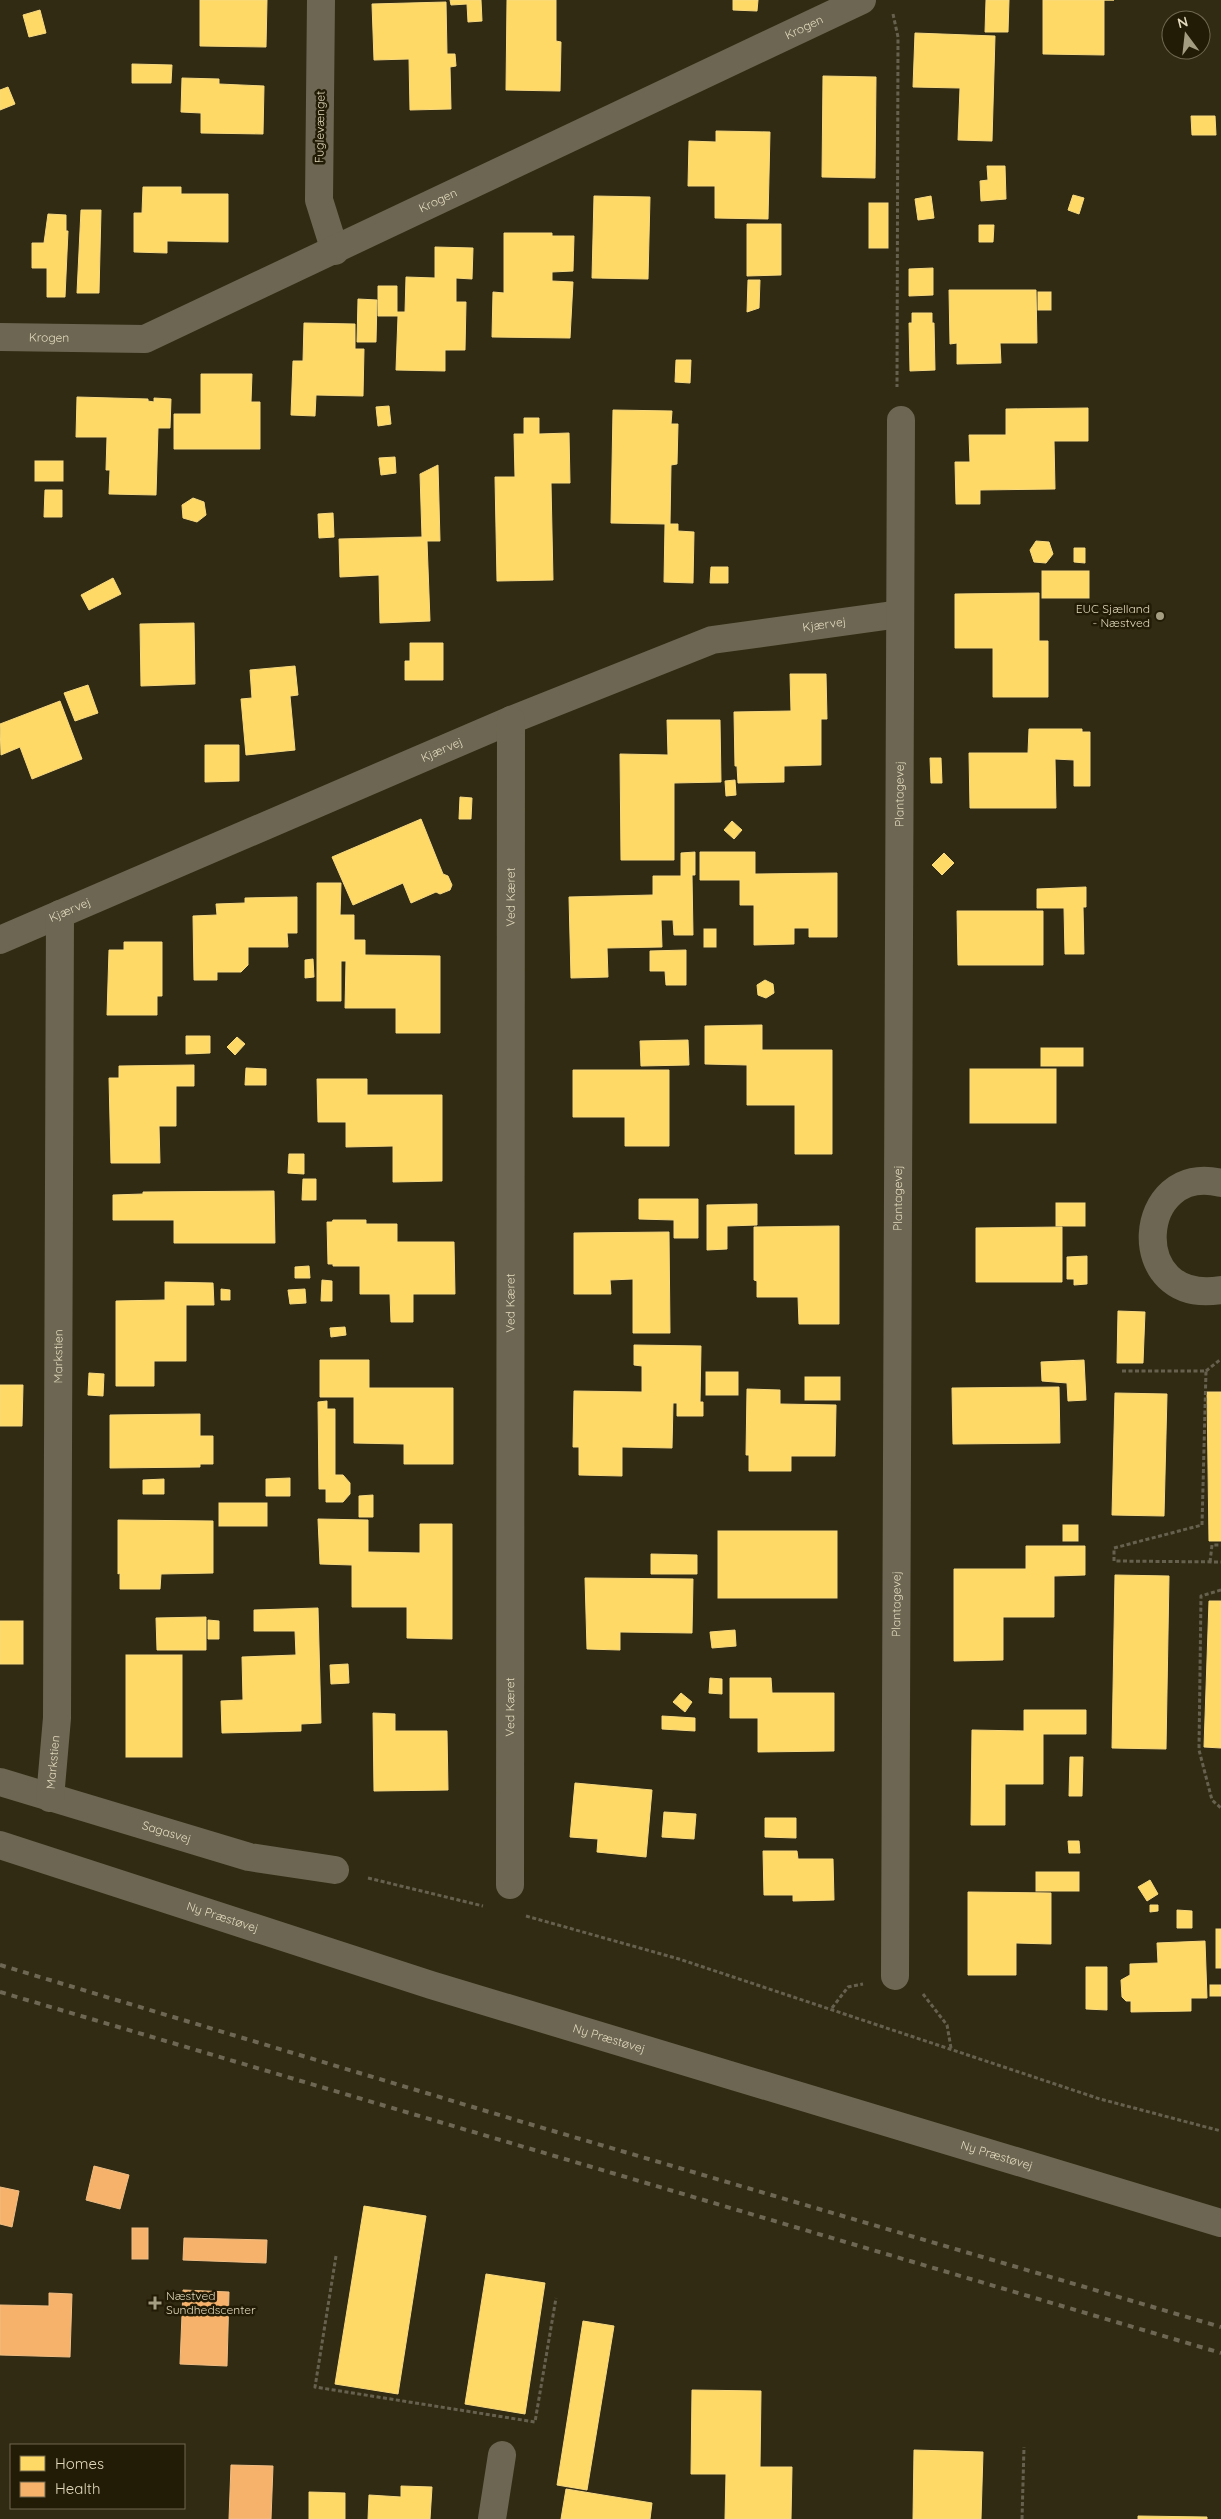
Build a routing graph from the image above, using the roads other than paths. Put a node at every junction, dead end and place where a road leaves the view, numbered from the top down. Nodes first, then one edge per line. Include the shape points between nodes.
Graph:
1 (321, 0) edge
2 (862, 0) edge
3 (335, 251) junction
4 (0, 337) edge
5 (901, 420) road end
6 (900, 614) junction
7 (511, 720) junction
8 (60, 914) junction
9 (0, 940) edge
10 (1221, 1183) edge
11 (1221, 1290) edge
12 (0, 1782) edge
13 (50, 1798) junction
14 (0, 1845) edge
15 (335, 1870) road end
16 (510, 1885) dead end
17 (895, 1976) road end
18 (1221, 2222) edge
19 (502, 2455) dead end
20 (492, 2519) edge

1 - 3 street, Fuglevænget via 320,200
2 - 3 street, Krogen
3 - 4 street, Krogen via 145,339
5 - 6 street, Plantagevej
6 - 7 street, Kjærvej via 712,640
6 - 17 street, Plantagevej
7 - 8 street, Kjærvej
7 - 16 street, Ved Kæret
8 - 9 street, Kjærvej
8 - 13 street, Markstien via 57,1718
10 - 11 street via 1196,1182 1180,1188 1166,1198 1151,1229 1158,1265 1171,1280 1187,1289
12 - 13 street, Sagasvej
13 - 15 street, Sagasvej via 249,1857
14 - 18 street, Ny Præstøvej via 431,1985
19 - 20 street

